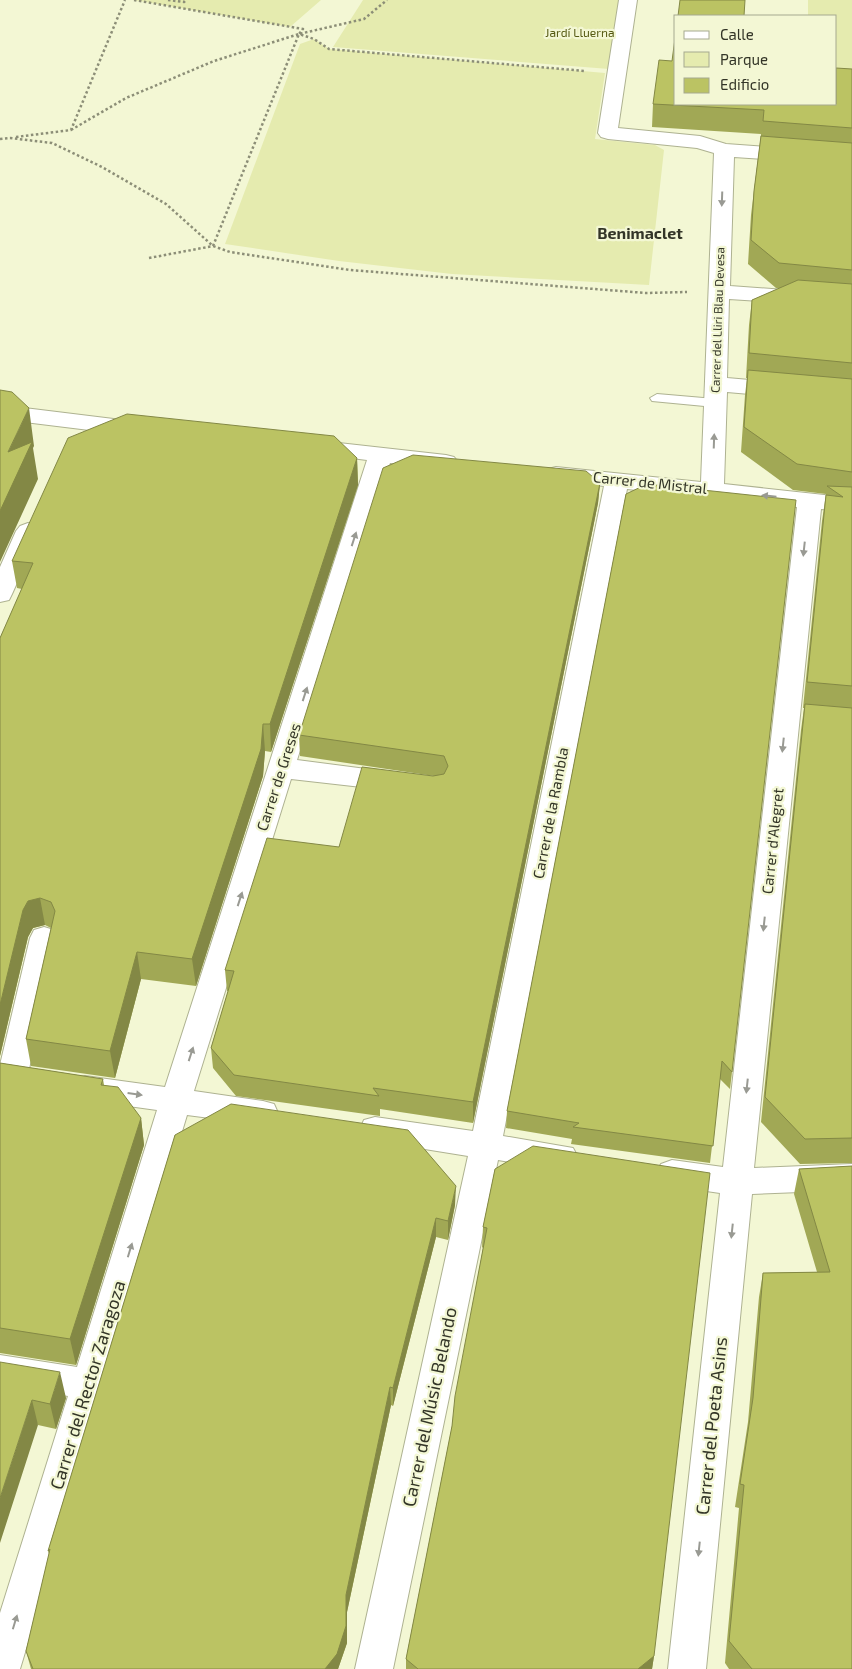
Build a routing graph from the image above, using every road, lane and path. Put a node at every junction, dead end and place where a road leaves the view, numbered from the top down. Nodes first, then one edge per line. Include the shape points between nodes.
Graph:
1 (125, 0) edge
2 (134, 0) edge
3 (168, 0) edge
4 (186, 0) edge
5 (387, 0) edge
6 (628, 0) edge
7 (299, 34) junction
8 (617, 73) junction
9 (71, 130) junction
10 (0, 138) edge
11 (10, 138) junction
12 (724, 150) junction
13 (852, 159) edge
14 (213, 246) junction
15 (149, 258) dead end
16 (720, 292) junction
17 (852, 301) edge
18 (716, 394) junction
19 (852, 396) edge
20 (658, 398) dead end
21 (0, 412) edge
22 (156, 430) edge
23 (293, 445) edge
24 (381, 454) junction
25 (466, 464) edge
26 (534, 471) edge
27 (617, 480) junction
28 (712, 490) junction
29 (810, 500) junction
30 (852, 505) edge
31 (36, 513) edge
32 (0, 594) edge
33 (786, 718) junction
34 (814, 720) edge
35 (282, 768) junction
36 (424, 785) edge
37 (44, 938) dead end
38 (6, 1077) edge
39 (176, 1100) junction
40 (292, 1117) edge
41 (350, 1126) edge
42 (486, 1145) junction
43 (592, 1161) edge
44 (640, 1168) edge
45 (852, 1177) edge
46 (736, 1182) junction
47 (0, 1370) edge
48 (88, 1384) junction
49 (0, 1669) edge
50 (374, 1669) edge
51 (687, 1669) edge

1 - 9 path
2 - 7 path via 303,29
3 - 4 path
5 - 7 path via 364,19
6 - 8 street
7 - 8 path via 329,49
7 - 9 path via 205,65 126,98
7 - 14 path
8 - 12 street via 608,133 700,142
9 - 11 path
10 - 11 path
11 - 14 path via 52,143 102,167 166,204
12 - 13 street
12 -> 16 street, Carrer del Lliri Blau Devesa
14 - 15 path
14 - 16 path via 230,252 350,270 646,293
16 - 17 street
16 - 18 street, Carrer del Lliri Blau Devesa
18 - 19 street
18 - 20 lane
28 -> 18 street, Carrer del Lliri Blau Devesa
21 - 22 street via 73,432
23 - 24 street
24 - 25 street
35 -> 24 street, Carrer de Greses
26 - 27 street, Carrer de Mistral
27 - 28 street, Carrer de Mistral
27 - 42 street, Carrer de la Rambla
29 -> 28 street, Carrer de Mistral
29 - 30 street, Carrer de Mistral
29 -> 33 street, Carrer d'Alegret
31 - 32 street
33 - 34 street
33 -> 46 street, Carrer d'Alegret
35 - 36 street
39 -> 35 street, Carrer de Greses
37 - 38 street
38 -> 39 street
39 - 40 street
48 -> 39 street, Carrer del Rector Zaragoza
41 - 42 street
42 - 43 street
42 - 50 street, Carrer del Músic Belando
44 - 46 street
45 - 46 street
46 -> 51 street, Carrer del Poeta Asins
47 - 48 street
49 -> 48 street, Carrer del Rector Zaragoza

